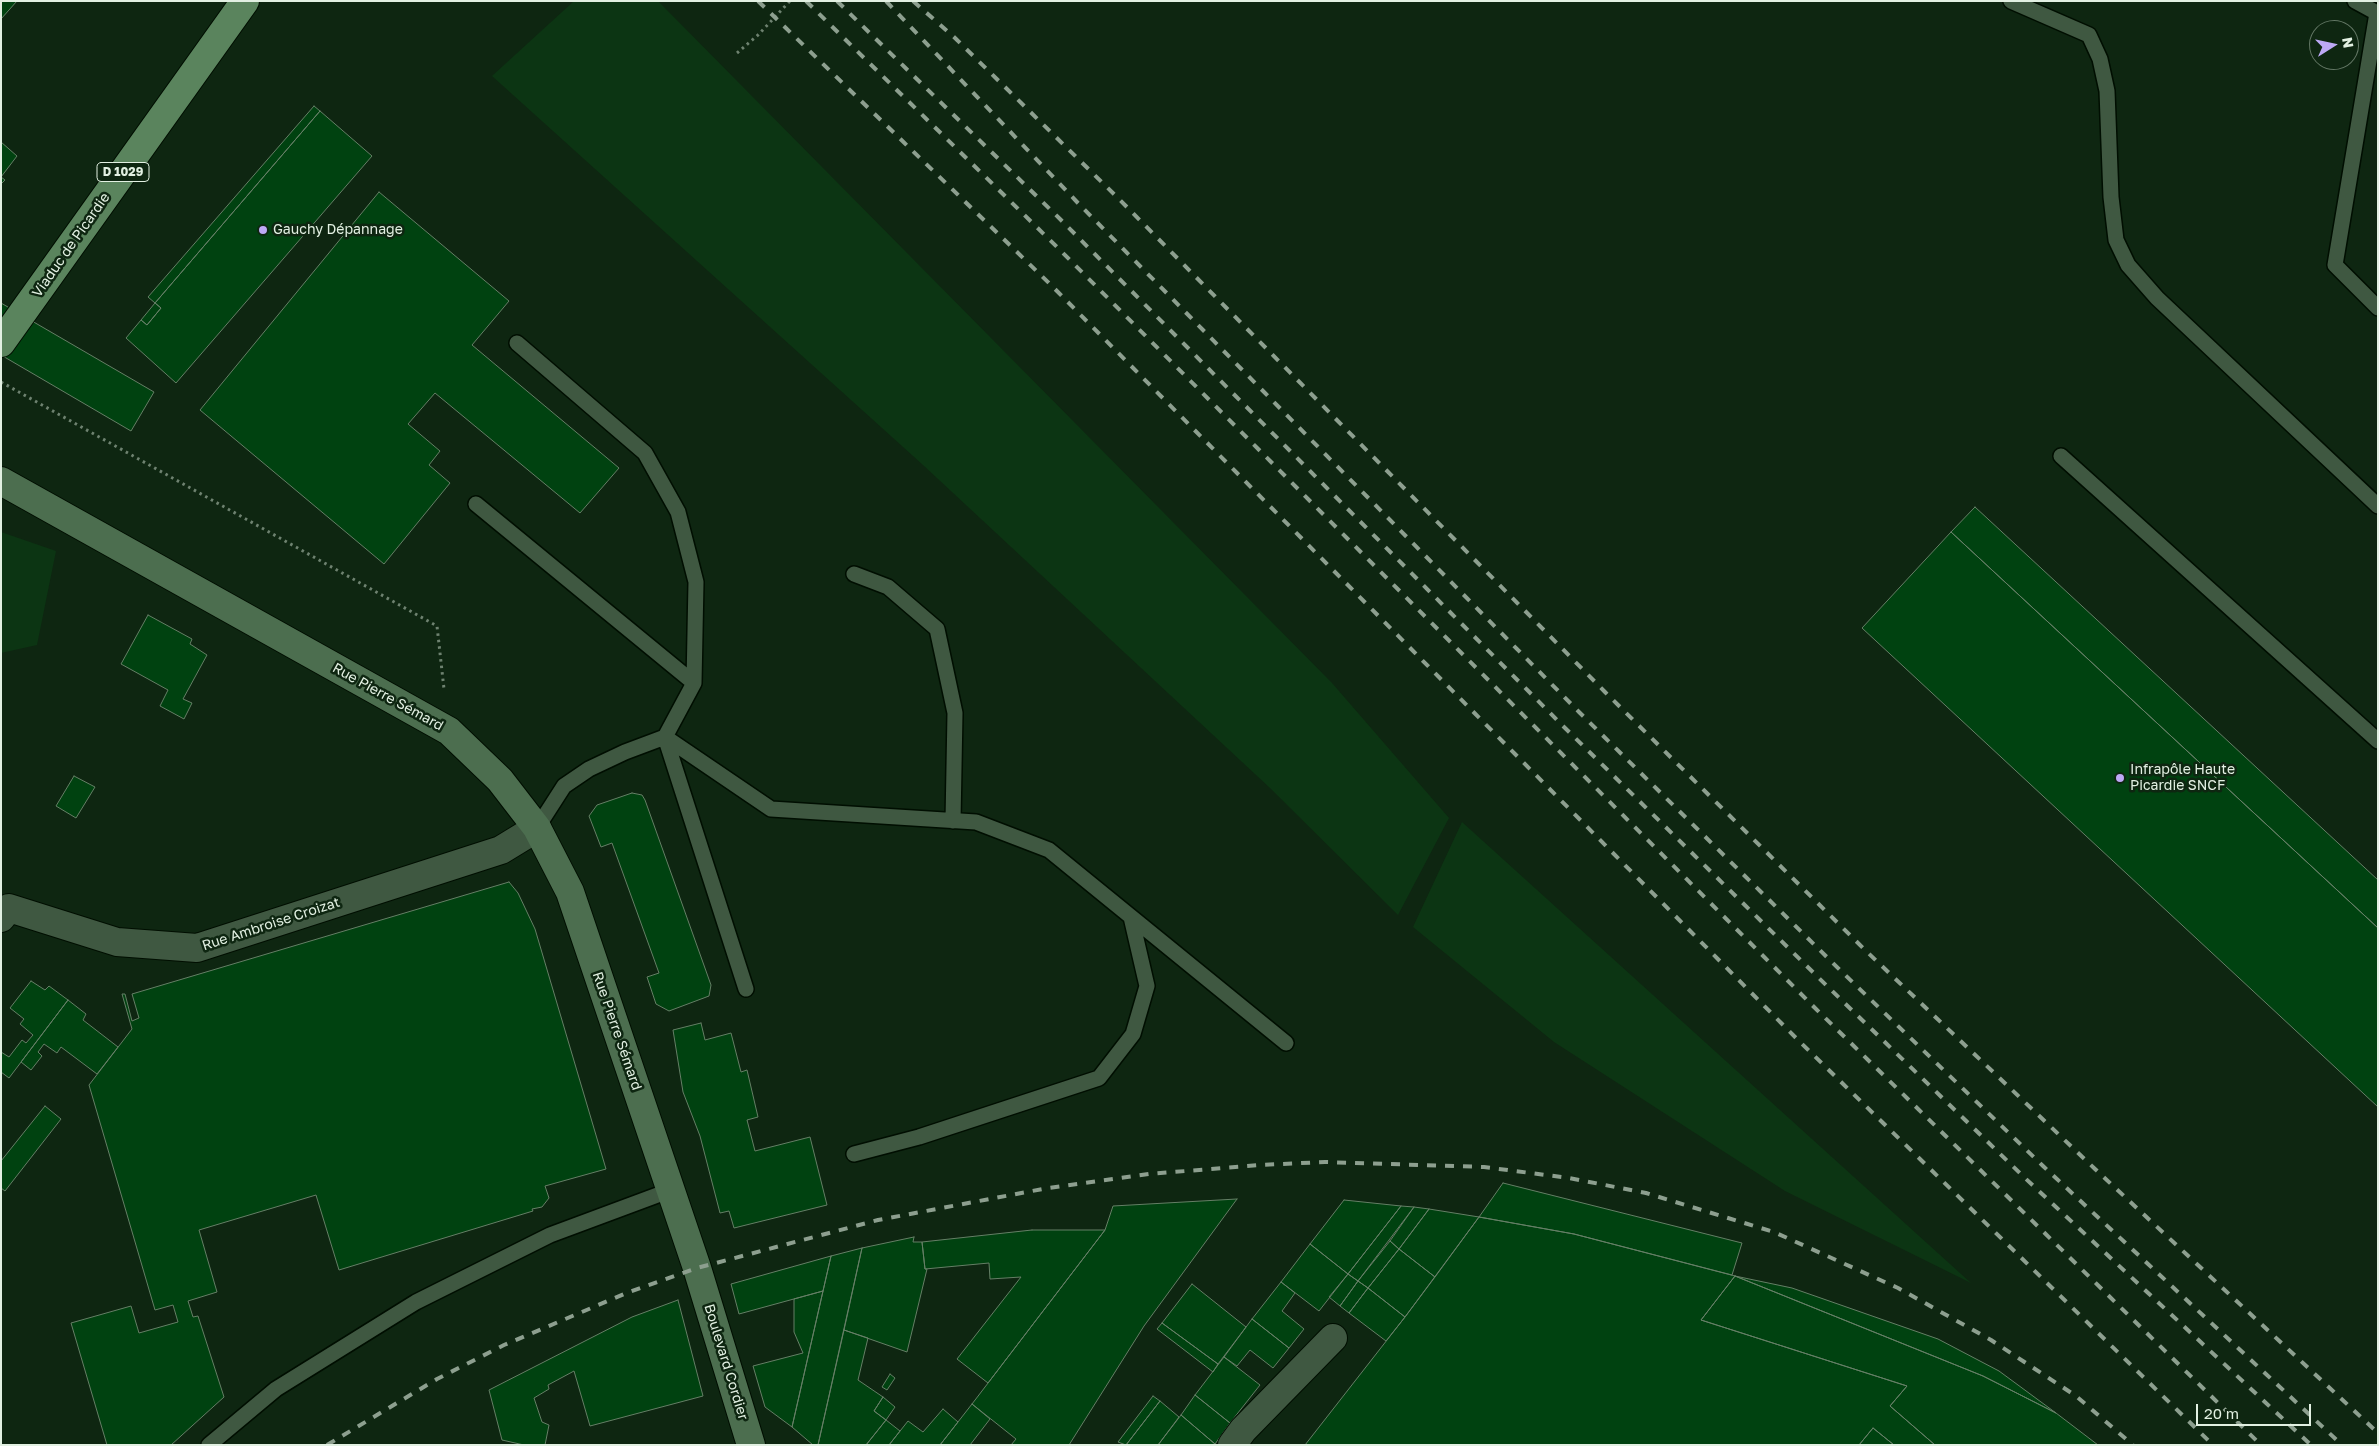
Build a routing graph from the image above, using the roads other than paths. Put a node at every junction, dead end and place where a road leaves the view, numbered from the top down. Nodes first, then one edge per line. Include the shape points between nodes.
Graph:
1 (245, 1) edge
2 (2010, 1) edge
3 (2355, 1) edge
4 (2378, 308) edge
5 (1, 343) edge
6 (517, 343) dead end
7 (2061, 456) dead end
8 (1, 481) edge
9 (476, 504) dead end
10 (2378, 506) edge
11 (854, 574) dead end
12 (694, 683) junction
13 (665, 737) junction
14 (2378, 741) edge
15 (953, 821) junction
16 (537, 828) junction
17 (4, 910) edge
18 (1132, 917) junction
19 (746, 989) dead end
20 (1286, 1043) dead end
21 (854, 1154) dead end
22 (671, 1190) junction
23 (700, 1280) joint
24 (1333, 1338) dead end
25 (209, 1445) edge
26 (751, 1445) edge
27 (1232, 1445) edge

1 - 5 main road, Viaduc de Picardie / D 1029
2 - 10 lane via 2089,35 2100,59 2107,91 2116,240 2128,265 2156,298
3 - 4 lane via 2377,13 2335,265
6 - 12 lane via 644,453 678,512 696,582
7 - 14 lane
8 - 16 main road, Rue Pierre Sémard via 450,731 500,780
9 - 12 lane
11 - 15 lane via 888,587 937,629 955,713
12 - 13 lane
13 - 15 lane via 771,809
13 - 16 lane via 589,769 564,786
13 - 19 lane
15 - 18 lane via 976,822 1049,850
16 - 17 street, Rue Ambroise Croizat via 501,850 197,948 117,942
16 - 22 main road, Rue Pierre Sémard via 570,892
18 - 20 lane
18 - 21 lane via 1147,986 1133,1034 1099,1078 919,1137
22 - 23 main road, Rue Pierre Sémard
22 - 25 lane via 550,1235 416,1302 276,1389
23 - 26 main road, Boulevard Cordier
24 - 27 street

